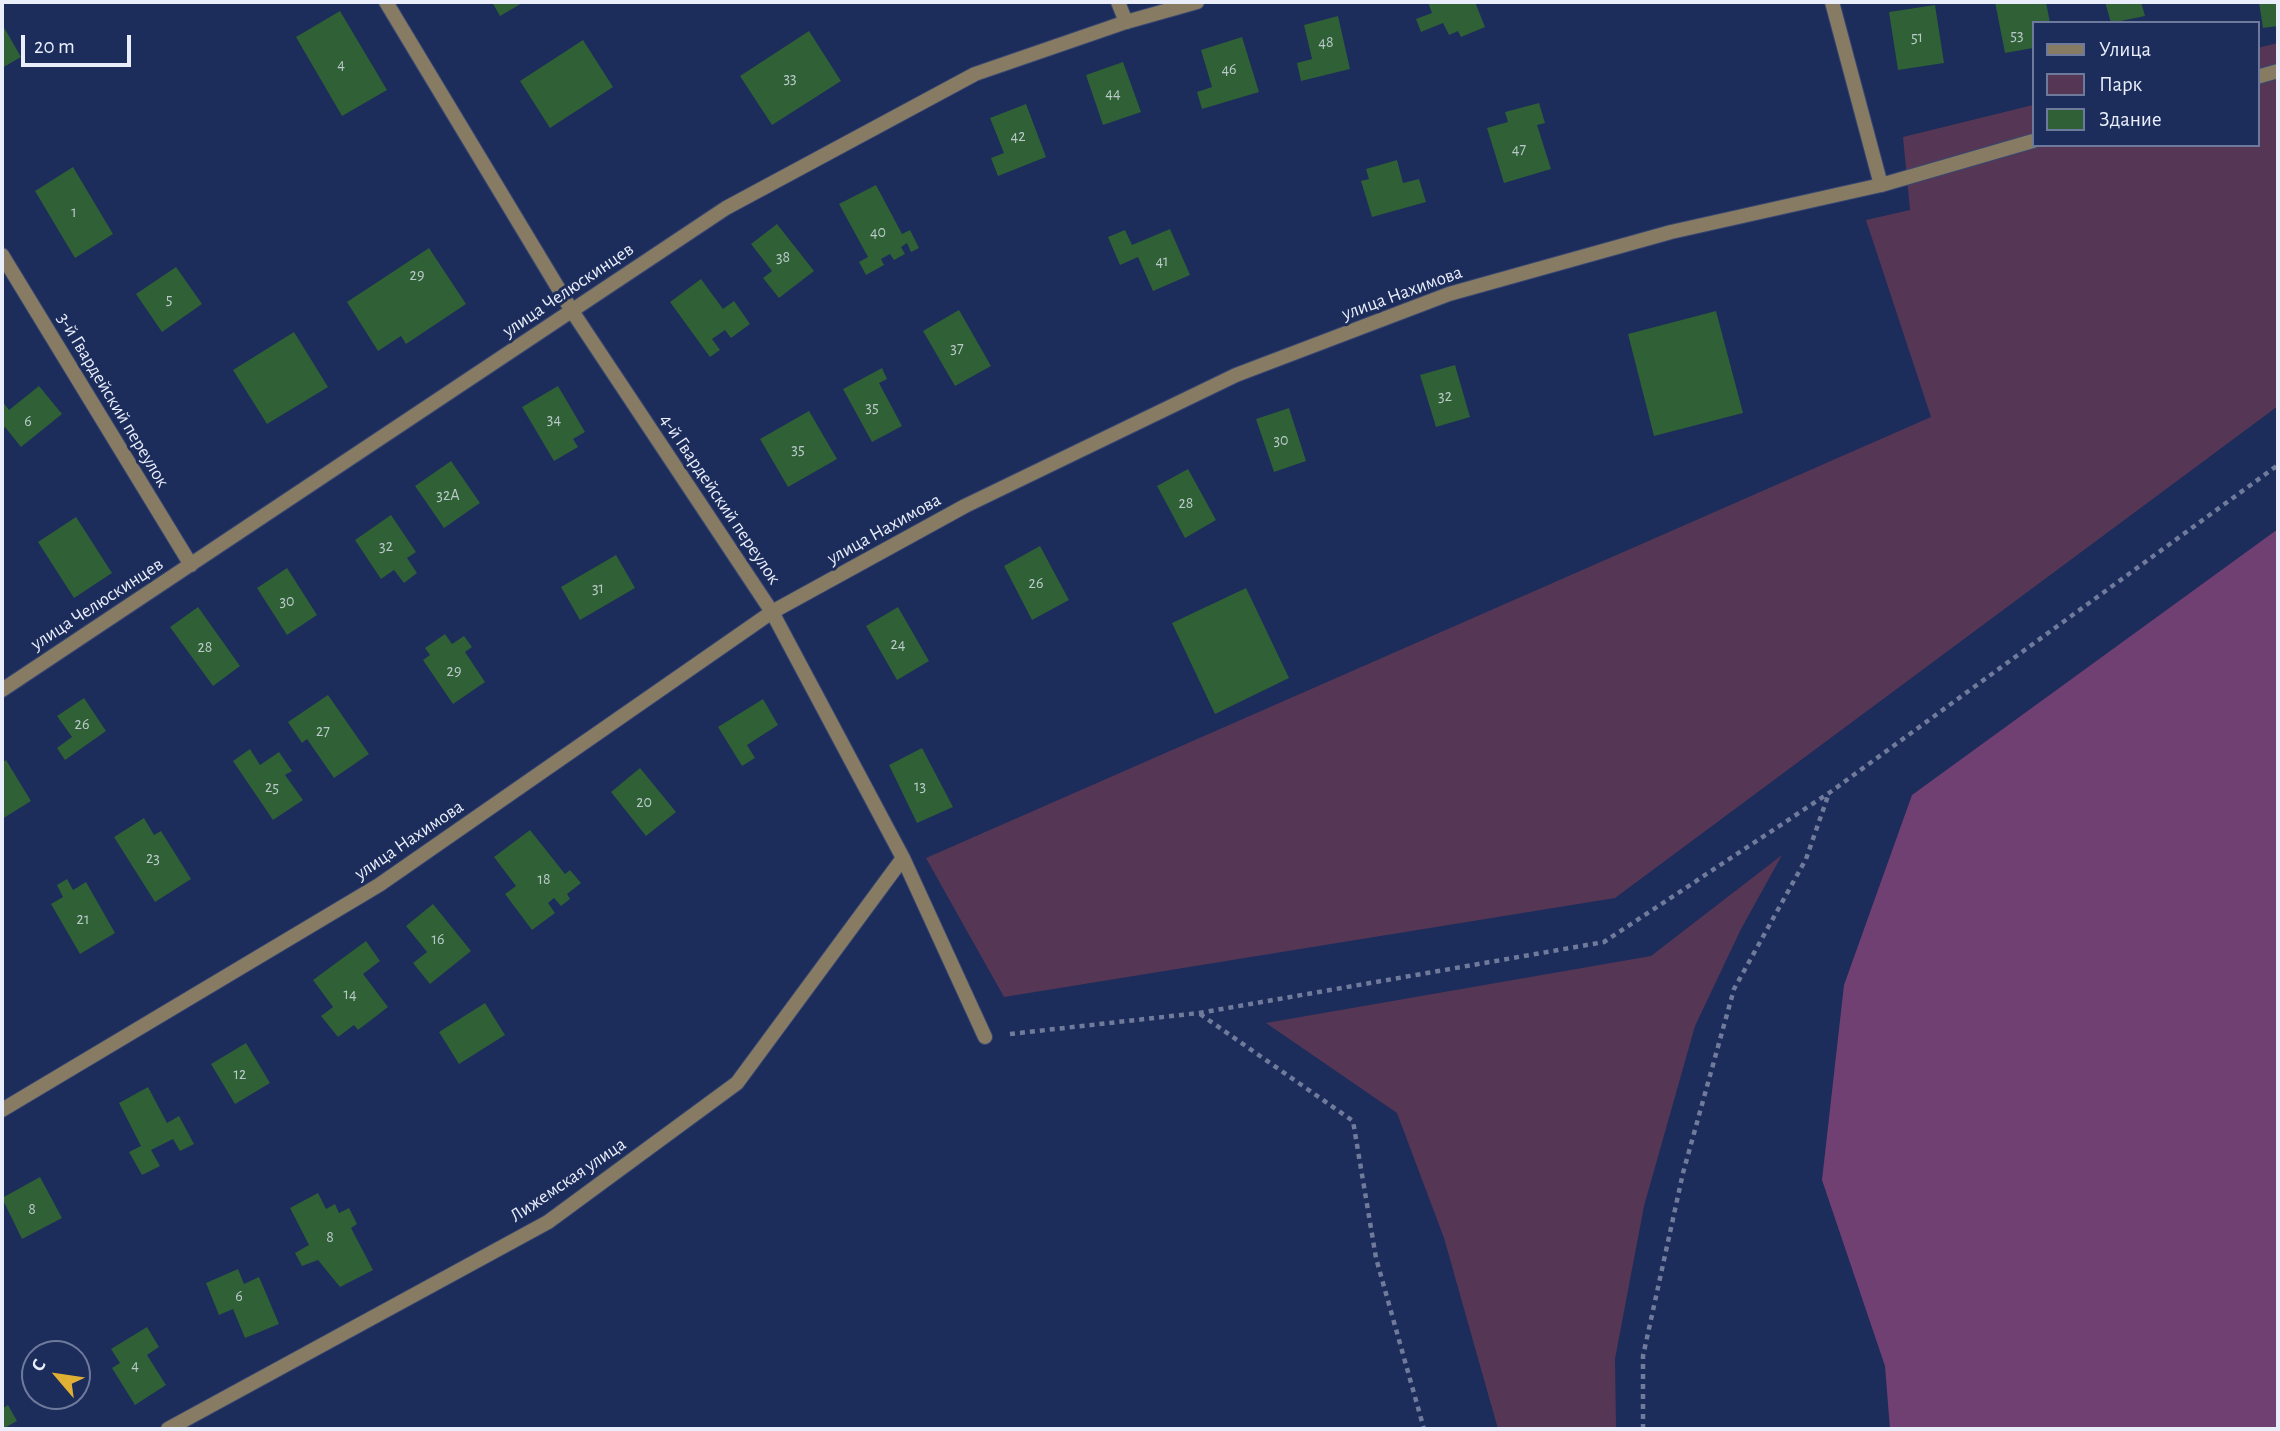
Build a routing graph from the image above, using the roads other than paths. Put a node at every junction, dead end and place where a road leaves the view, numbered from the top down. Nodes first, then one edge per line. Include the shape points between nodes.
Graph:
1 (386, 2) edge
2 (1118, 2) edge
3 (1197, 2) edge
4 (1832, 2) edge
5 (1126, 22) junction
6 (2278, 71) edge
7 (2259, 76) edge
8 (2032, 141) edge
9 (1881, 185) junction
10 (2, 255) edge
11 (572, 311) junction
12 (191, 565) junction
13 (772, 612) junction
14 (2, 690) edge
15 (904, 858) junction
16 (985, 1037) road end
17 (2, 1110) edge
18 (168, 1429) edge

1 - 11 street, 4-й Гвардейский переулок
2 - 5 street
3 - 5 street, улица Челюскинцев
4 - 9 street
5 - 11 street, улица Челюскинцев via 975,74 726,208
6 - 7 street
8 - 9 street, улица Нахимова
9 - 13 street, улица Нахимова via 1671,232 1449,294 1236,375 965,506
10 - 12 street, 3-й Гвардейский переулок
11 - 12 street, улица Челюскинцев
11 - 13 street, 4-й Гвардейский переулок
12 - 14 street, улица Челюскинцев
13 - 15 street, 4-й Гвардейский переулок
13 - 17 street, улица Нахимова via 379,885
15 - 16 street, 4-й Гвардейский переулок
15 - 18 street, Лижемская улица via 737,1083 548,1222

